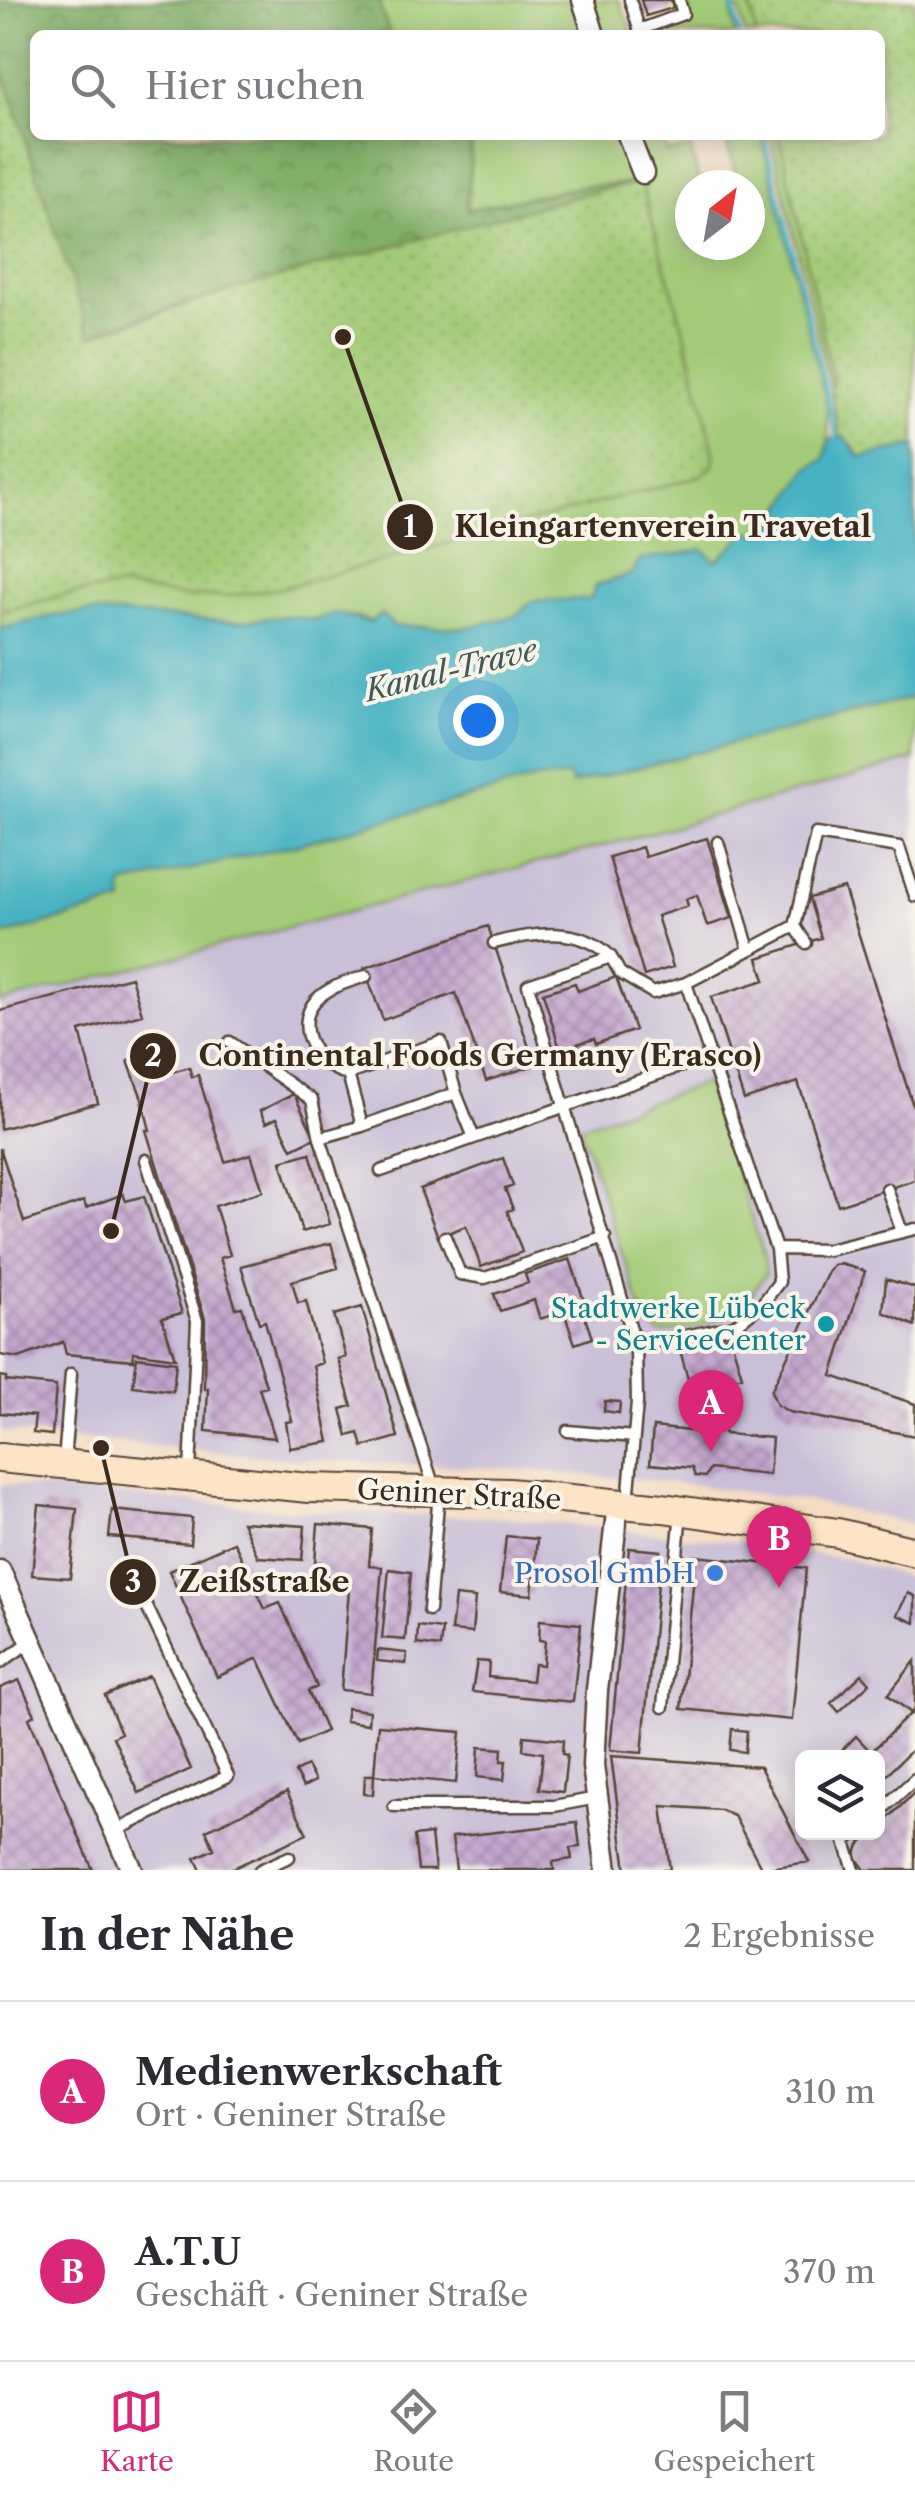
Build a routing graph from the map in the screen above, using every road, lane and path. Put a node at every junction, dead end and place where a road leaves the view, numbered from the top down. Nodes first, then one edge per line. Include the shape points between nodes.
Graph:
1 (584, 0) edge
2 (630, 0) edge
3 (680, 0) edge
4 (593, 30) edge
5 (639, 30) edge
6 (645, 30) edge
7 (630, 140) edge
8 (643, 173) dead end
9 (718, 842) dead end
10 (915, 896) edge
11 (796, 926) junction
12 (806, 942) dead end
13 (494, 944) dead end
14 (748, 950) junction
15 (612, 957) junction
16 (366, 976) dead end
17 (686, 983) junction
18 (230, 1042) dead end
19 (710, 1056) junction
20 (348, 1074) junction
21 (456, 1093) junction
22 (565, 1105) junction
23 (362, 1126) junction
24 (320, 1138) junction
25 (474, 1138) junction
26 (146, 1160) dead end
27 (382, 1171) dead end
28 (887, 1189) dead end
29 (915, 1229) edge
30 (902, 1232) junction
31 (444, 1237) dead end
32 (604, 1237) junction
33 (776, 1249) junction
34 (636, 1346) junction
35 (71, 1374) dead end
36 (568, 1431) dead end
37 (634, 1437) junction
38 (0, 1458) edge
39 (64, 1464) junction
40 (190, 1474) junction
41 (437, 1491) junction
42 (623, 1504) junction
43 (681, 1510) junction
44 (915, 1552) edge
45 (0, 1572) edge
46 (7, 1602) edge
47 (146, 1605) dead end
48 (429, 1610) dead end
49 (31, 1641) junction
50 (0, 1663) edge
51 (663, 1706) dead end
52 (915, 1779) edge
53 (597, 1798) junction
54 (394, 1806) dead end
55 (885, 1807) edge
56 (115, 1830) junction
57 (847, 1840) edge
58 (290, 1857) dead end
59 (132, 1870) edge
60 (260, 1870) edge
61 (607, 1870) edge
62 (854, 1870) edge

1 - 4 street
2 - 5 lane
3 - 6 lane via 683,14
7 - 8 street
9 - 14 lane
10 - 11 lane via 899,848 816,834
11 - 12 lane
11 - 14 lane
13 - 15 lane via 559,934 602,946
14 - 17 lane
15 - 17 lane via 620,973 653,993
15 - 22 lane via 528,985
16 - 20 lane via 330,988 312,1004 306,1026 315,1054 335,1072
17 - 19 lane
18 - 24 lane via 312,1100
19 - 22 lane
19 - 33 lane
20 - 21 lane via 441,1042
20 - 23 lane
21 - 23 lane
21 - 25 lane
22 - 25 lane
22 - 32 lane
23 - 24 lane
24 - 41 lane
25 - 27 lane
26 - 40 lane via 196,1320
28 - 30 lane
29 - 30 lane
30 - 33 lane via 828,1250
31 - 32 lane via 460,1274 485,1278
32 - 34 lane
33 - 34 lane via 778,1282 734,1326
34 - 37 lane
35 - 39 lane
36 - 37 lane
37 - 42 lane
38 - 39 main road, Geniner Straße
39 - 40 main road, Geniner Straße
40 - 41 main road, Geniner Straße via 310,1488
41 - 42 main road, Geniner Straße
41 - 48 lane
42 - 43 main road, Geniner Straße
42 - 53 street via 597,1690
43 - 44 main road, Geniner Straße via 838,1532
43 - 51 lane
45 - 46 street
46 - 49 street
47 - 56 lane via 228,1776
49 - 50 lane
49 - 56 street
52 - 55 lane
53 - 54 lane via 554,1806
53 - 61 street
56 - 59 street
57 - 62 lane
58 - 60 lane

